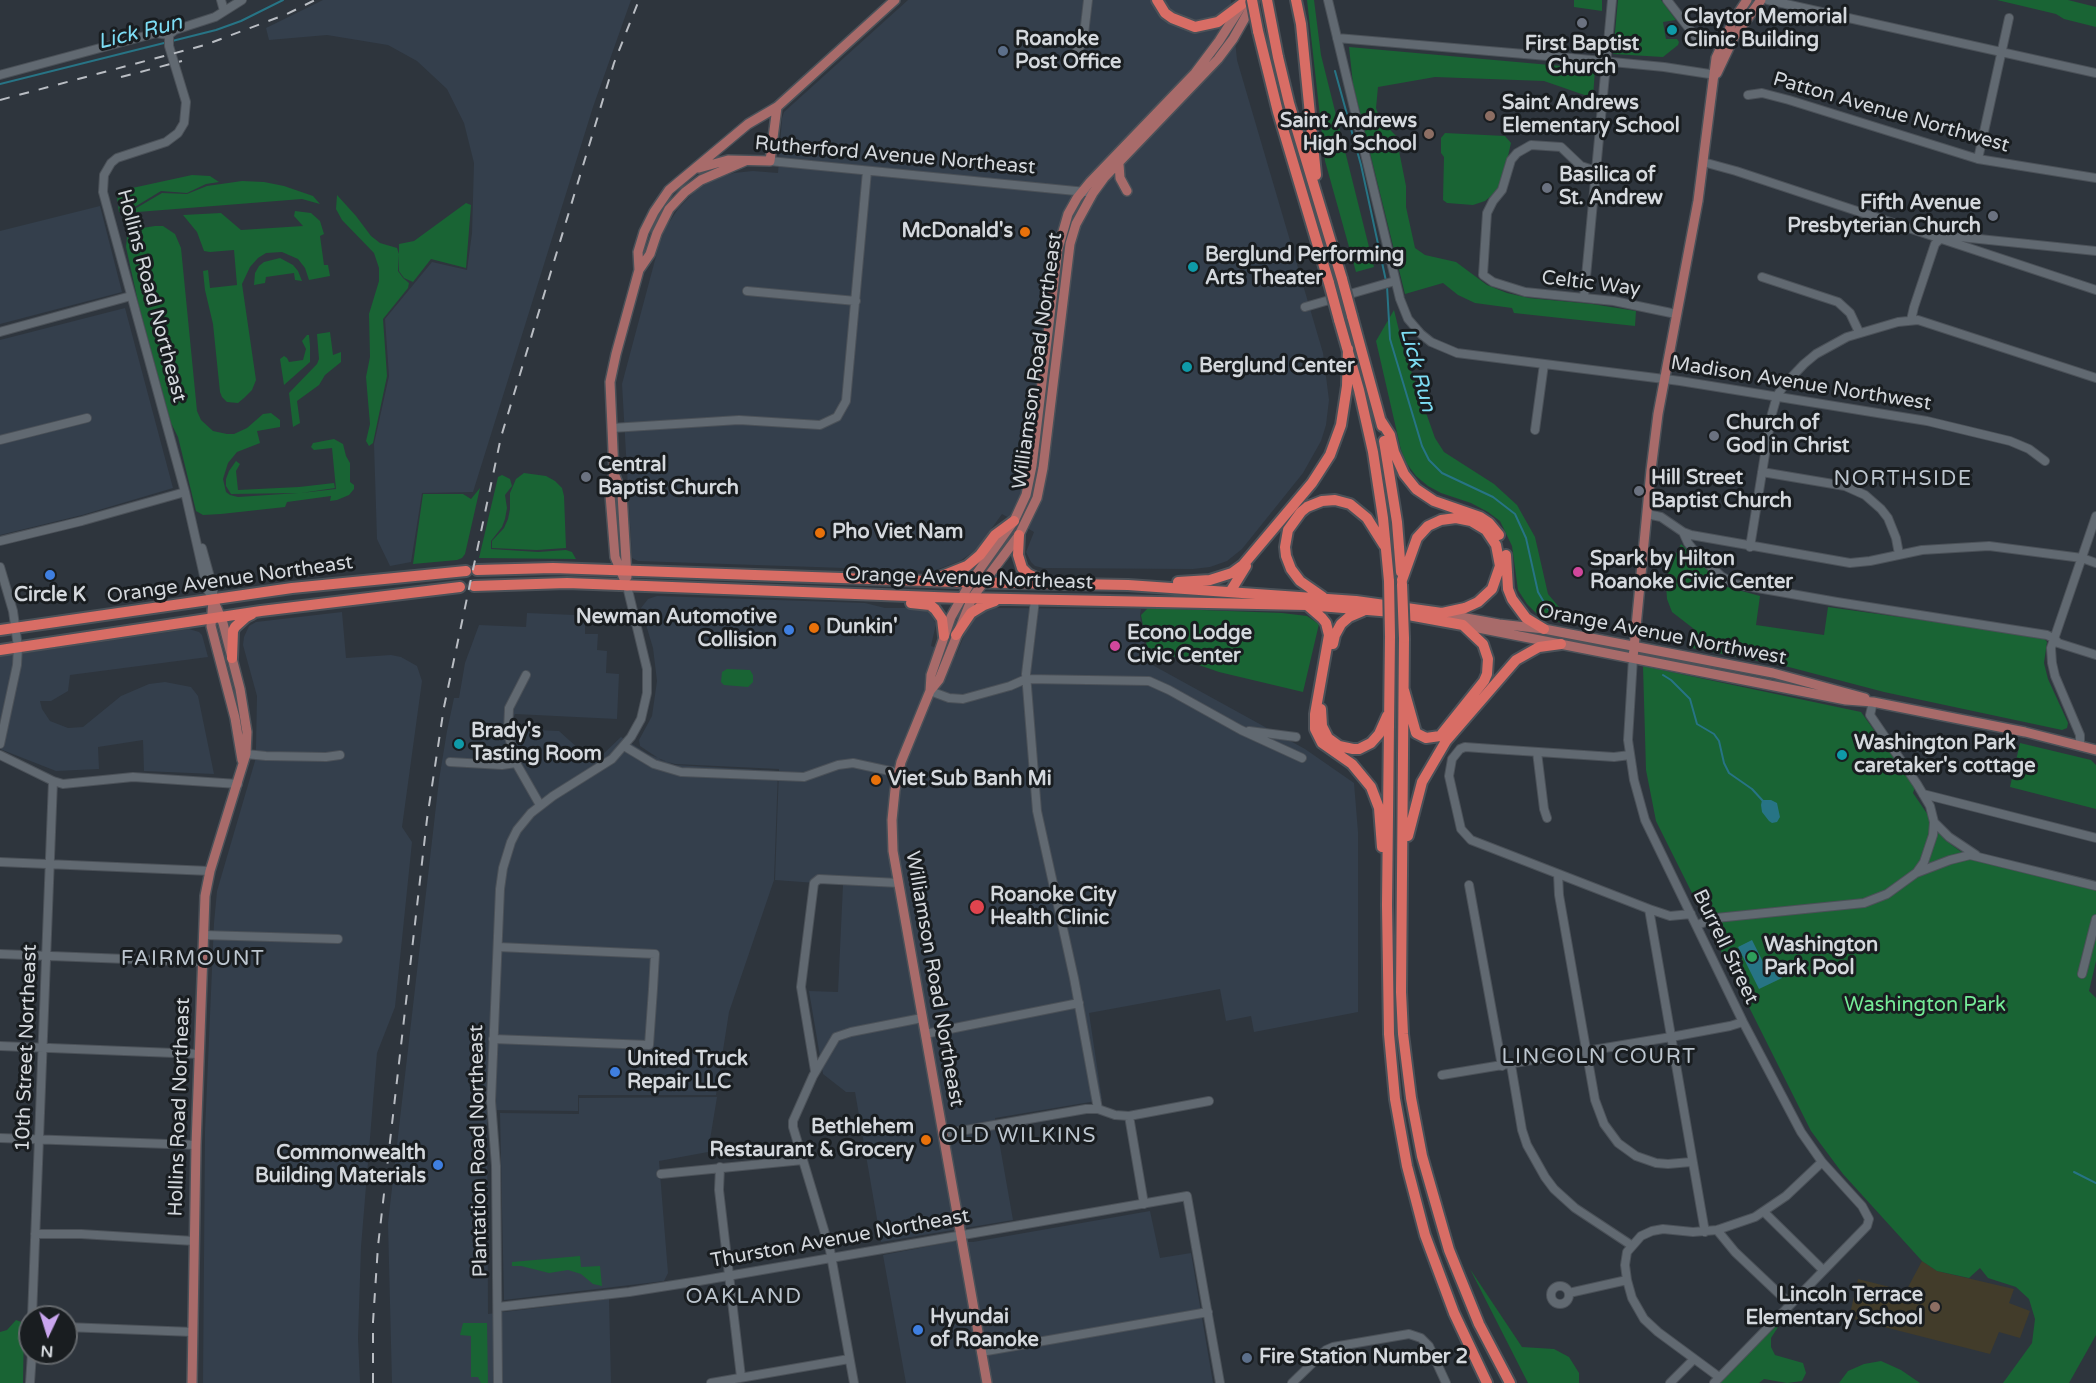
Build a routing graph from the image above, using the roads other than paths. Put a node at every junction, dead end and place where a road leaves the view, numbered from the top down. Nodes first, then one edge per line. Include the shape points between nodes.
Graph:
1 (221, 0) edge
2 (242, 0) edge
3 (895, 0) edge
4 (1088, 0) edge
5 (1157, 0) edge
6 (1267, 0) edge
7 (1298, 0) edge
8 (1328, 0) edge
9 (1612, 0) edge
10 (1667, 0) edge
11 (1747, 0) edge
12 (1761, 0) edge
13 (1768, 0) edge
14 (1248, 1) edge
15 (224, 11) junction
16 (2009, 18) dead end
17 (169, 35) junction
18 (1337, 38) junction
19 (1698, 40) dead end
20 (1077, 51) dead end
21 (2002, 52) junction
22 (1607, 62) junction
23 (2096, 73) edge
24 (0, 75) edge
25 (1716, 75) junction
26 (1748, 95) dead end
27 (777, 107) junction
28 (1978, 159) junction
29 (745, 161) junction
30 (770, 161) junction
31 (1703, 162) junction
32 (1119, 164) junction
33 (694, 169) junction
34 (867, 171) junction
35 (1596, 171) junction
36 (2096, 178) edge
37 (1127, 190) dead end
38 (1082, 191) junction
39 (1093, 193) junction
40 (1317, 197) junction
41 (1940, 238) junction
42 (2096, 250) edge
43 (639, 270) junction
44 (1762, 276) dead end
45 (1387, 283) junction
46 (2096, 290) edge
47 (747, 291) dead end
48 (131, 296) junction
49 (1584, 298) junction
50 (856, 301) junction
51 (1305, 307) dead end
52 (1677, 314) junction
53 (1911, 320) junction
54 (0, 332) edge
55 (1859, 332) junction
56 (1348, 349) junction
57 (1544, 364) junction
58 (2096, 378) edge
59 (1664, 379) junction
60 (1777, 396) junction
61 (87, 418) dead end
62 (1381, 421) junction
63 (612, 428) junction
64 (1535, 430) dead end
65 (0, 440) edge
66 (2045, 461) dead end
67 (1762, 472) junction
68 (185, 492) junction
69 (1647, 514) junction
70 (2096, 516) edge
71 (1014, 521) junction
72 (1683, 532) junction
73 (1019, 535) junction
74 (0, 541) edge
75 (1750, 547) junction
76 (1386, 549) junction
77 (1899, 554) junction
78 (1253, 556) junction
79 (2082, 558) junction
80 (2096, 563) edge
81 (0, 567) edge
82 (623, 571) junction
83 (925, 581) junction
84 (1402, 582) junction
85 (1078, 585) junction
86 (1128, 585) junction
87 (474, 586) dead end
88 (627, 586) junction
89 (1142, 586) junction
90 (460, 587) dead end
91 (971, 590) junction
92 (1230, 592) junction
93 (864, 594) junction
94 (213, 598) junction
95 (1326, 598) junction
96 (1004, 599) junction
97 (1035, 600) junction
98 (1307, 605) junction
99 (1366, 609) junction
100 (261, 611) junction
101 (1442, 613) junction
102 (216, 618) junction
103 (1462, 625) junction
104 (16, 628) junction
105 (1544, 629) junction
106 (0, 630) edge
107 (950, 635) junction
108 (2055, 639) junction
109 (1562, 644) junction
110 (1634, 646) junction
111 (18, 647) junction
112 (0, 650) edge
113 (2096, 656) edge
114 (231, 658) junction
115 (1633, 658) junction
116 (526, 675) dead end
117 (1026, 679) junction
118 (1404, 690) junction
119 (930, 691) junction
120 (1873, 702) junction
121 (1390, 710) junction
122 (1241, 730) junction
123 (1296, 737) dead end
124 (0, 744) edge
125 (624, 746) junction
126 (2080, 746) junction
127 (2096, 750) edge
128 (1537, 752) junction
129 (246, 754) junction
130 (340, 754) dead end
131 (0, 755) edge
132 (1630, 755) junction
133 (1302, 758) dead end
134 (450, 762) dead end
135 (516, 763) junction
136 (243, 765) junction
137 (899, 772) junction
138 (53, 781) junction
139 (238, 784) junction
140 (1923, 794) junction
141 (540, 805) junction
142 (1547, 818) dead end
143 (1934, 822) junction
144 (2096, 838) edge
145 (1403, 856) junction
146 (1977, 856) junction
147 (0, 862) edge
148 (51, 865) junction
149 (210, 871) junction
150 (1916, 873) junction
151 (1558, 874) junction
152 (899, 883) junction
153 (1469, 885) dead end
154 (2096, 886) edge
155 (1387, 890) junction
156 (1648, 909) junction
157 (1692, 914) junction
158 (2096, 919) edge
159 (1697, 925) junction
160 (203, 935) junction
161 (338, 939) dead end
162 (498, 947) junction
163 (0, 954) edge
164 (47, 956) junction
165 (202, 962) junction
166 (2082, 974) dead end
167 (1078, 1003) junction
168 (922, 1018) junction
169 (1743, 1022) junction
170 (925, 1034) junction
171 (1671, 1037) junction
172 (493, 1039) junction
173 (0, 1046) edge
174 (43, 1048) junction
175 (1587, 1051) junction
176 (199, 1054) junction
177 (1511, 1065) junction
178 (1502, 1066) junction
179 (815, 1071) junction
180 (1442, 1075) dead end
181 (1209, 1101) dead end
182 (1098, 1109) junction
183 (1129, 1116) junction
184 (943, 1134) junction
185 (0, 1138) edge
186 (39, 1139) junction
187 (196, 1145) junction
188 (803, 1160) junction
189 (1691, 1162) junction
190 (1822, 1162) junction
191 (720, 1167) junction
192 (661, 1174) dead end
193 (1144, 1204) junction
194 (1764, 1212) junction
195 (1717, 1230) junction
196 (1705, 1232) junction
197 (35, 1234) junction
198 (961, 1235) junction
199 (194, 1241) junction
200 (1631, 1245) junction
201 (831, 1257) junction
202 (1823, 1270) junction
203 (730, 1275) junction
204 (1626, 1280) junction
205 (1569, 1293) dead end
206 (1790, 1304) junction
207 (32, 1305) edge
208 (498, 1307) junction
209 (1208, 1312) junction
210 (78, 1327) edge
211 (193, 1332) junction
212 (981, 1352) junction
213 (849, 1359) junction
214 (1694, 1359) junction
215 (31, 1365) edge
216 (741, 1377) junction
217 (1716, 1380) edge
218 (30, 1383) edge
219 (192, 1383) edge
220 (498, 1383) edge
221 (712, 1383) edge
222 (854, 1383) edge
223 (987, 1383) edge
224 (1220, 1383) edge
225 (1292, 1383) edge
226 (1446, 1383) edge
227 (1487, 1383) edge
228 (1510, 1383) edge
229 (1670, 1383) edge

1 - 15 street
2 - 15 street
3 - 27 main road
4 - 20 street via 1084,36
5 - 14 highway via 1172,18 1195,27 1212,25
6 - 40 highway via 1290,103
7 - 40 highway
8 - 18 street, Madison Avenue Northwest
9 - 22 street
10 - 19 street
11 - 25 main road via 1722,42 1716,58
12 - 25 main road via 1734,37
13 - 21 street
14 - 32 main road, Williamson Road Northeast via 1233,39 1212,66
14 - 38 main road, Williamson Road Northeast via 1195,73
14 - 56 highway, bridge
15 - 17 street
16 - 21 street
17 - 24 street via 156,33
17 - 48 street, Hollins Road Northeast via 186,102 184,123 166,142 117,158 104,175 105,202
18 - 22 street
18 - 45 street, Madison Avenue Northwest
21 - 23 street
21 - 28 street
22 - 25 street
22 - 35 street
25 - 31 main road
26 - 28 street, Patton Avenue Northwest via 1762,93 1789,100
27 - 30 main road
27 - 33 main road via 748,124
28 - 36 street, Patton Avenue Northwest
29 - 30 main road, Rutherford Avenue Northeast
29 - 33 main road, Rutherford Avenue Northeast via 728,160
29 - 43 main road via 701,180 677,199
30 - 34 street, Rutherford Avenue Northeast
31 - 41 street
31 - 52 main road
32 - 37 main road via 1120,178
32 - 39 main road, Williamson Road Northeast
33 - 43 main road via 669,190 654,212 638,252
34 - 38 street, Rutherford Avenue Northeast
34 - 50 street
35 - 49 street
35 - 49 street, Celtic Way via 1581,166 1561,147 1531,145 1512,160 1502,190 1487,213 1483,275 1501,285 1537,294
38 - 39 street, Rutherford Avenue Northeast
38 - 71 main road, Williamson Road Northeast via 1068,214 1058,246 1030,479
39 - 73 main road, Williamson Road Northeast via 1070,244 1040,486
40 - 62 highway, bridge
41 - 42 street
41 - 46 street
41 - 53 street
43 - 63 main road via 612,369
44 - 55 street via 1838,302 1850,313
45 - 51 street
45 - 57 street, Madison Avenue Northwest via 1400,299 1408,319 1438,346 1457,353
47 - 50 street
48 - 54 street
48 - 68 street, Hollins Road Northeast
49 - 52 street, Celtic Way
50 - 63 street via 844,407 825,424 730,420
52 - 59 main road
53 - 55 street
53 - 58 street via 1928,322
55 - 60 street via 1816,354 1791,376
56 - 76 highway via 1373,452
56 - 78 highway via 1344,414 1329,454 1312,483
57 - 59 street, Madison Avenue Northwest
57 - 64 street
59 - 60 street, Madison Avenue Northwest
59 - 69 main road
60 - 66 street, Madison Avenue Northwest via 1954,426 2010,441
60 - 67 street
61 - 65 street
62 - 84 highway
62 - 105 highway via 1404,474 1416,489 1434,501 1480,517 1496,530 1504,547 1512,599 1526,618
63 - 82 main road via 614,473 610,495 615,557
67 - 75 street
67 - 77 street via 1845,486 1865,495 1888,518
68 - 74 street
68 - 94 street, Hollins Road Northeast via 207,589
69 - 72 street via 1661,517
69 - 110 main road
70 - 79 street
71 - 83 highway via 995,535 967,566
71 - 91 main road, Williamson Road Northeast
72 - 75 street
72 - 108 street via 1696,553 1735,584 2047,634
73 - 85 highway via 1020,561 1028,574
73 - 91 main road, Williamson Road Northeast
75 - 77 street via 1850,563
76 - 95 highway via 1367,518 1350,504 1322,501 1300,512 1286,538 1288,563 1300,581
76 - 121 highway, bridge
77 - 79 street via 1989,546
78 - 86 highway via 1232,573 1210,580
78 - 92 highway
79 - 80 street
79 - 108 street
81 - 104 street
82 - 83 highway, Orange Avenue Northeast
82 - 88 main road
82 - 94 highway, Orange Avenue Northeast via 553,567 472,570
83 - 91 highway, Orange Avenue Northeast
84 - 101 highway via 1417,538 1434,523 1463,519 1479,524 1496,545 1500,558 1492,589 1478,602
84 - 118 highway, bridge
85 - 86 highway, Orange Avenue Northeast
85 - 91 highway, Orange Avenue Northeast
86 - 89 highway, Orange Avenue Northeast
87 - 88 highway, Orange Avenue Northeast
88 - 93 highway, Orange Avenue Northeast
88 - 125 street, Plantation Road Northeast via 648,683 645,706
89 - 91 highway via 1128,591
89 - 92 highway, Orange Avenue Northeast
90 - 100 highway, Orange Avenue Northeast
91 - 93 highway, Orange Avenue Northeast
91 - 96 highway, Orange Avenue Northeast
91 - 107 main road, Williamson Road Northeast
92 - 95 highway, Orange Avenue Northeast
93 - 107 highway via 888,602 930,605
94 - 102 main road, Hollins Road Northeast
94 - 104 highway, Orange Avenue Northeast
95 - 101 highway, Orange Avenue Northeast
96 - 97 highway, Orange Avenue Northeast
96 - 107 highway via 977,608
97 - 98 highway, Orange Avenue Northeast
97 - 117 street
98 - 99 highway, Orange Avenue Northeast
98 - 155 highway via 1322,618 1329,635 1315,729 1322,743 1361,772 1376,796
99 - 103 highway, Orange Avenue Northeast
99 - 121 highway via 1345,620 1335,635 1321,710 1322,726 1328,738 1339,746 1359,749 1375,739
100 - 102 highway, Orange Avenue Northeast
100 - 114 highway via 235,627
101 - 105 main road, Orange Avenue Northwest
102 - 111 highway, Orange Avenue Northeast
102 - 114 main road, Hollins Road Northeast
102 - 136 main road, Hollins Road Northeast via 211,626
103 - 109 main road, Orange Avenue Northwest
103 - 118 highway via 1483,644 1487,674 1444,733 1431,739 1416,733
104 - 106 highway, Orange Avenue Northeast
104 - 111 street
105 - 110 main road, Orange Avenue Northwest
107 - 119 main road, Williamson Road Northeast via 931,675
108 - 113 street
108 - 126 street via 2051,648 2055,676 2080,735
109 - 115 main road, Orange Avenue Northwest
109 - 145 highway via 1539,647 1516,660 1446,741 1422,782
110 - 115 main road
110 - 120 main road, Orange Avenue Northwest via 1796,679
111 - 112 highway, Orange Avenue Northeast
111 - 124 street
114 - 129 main road, Hollins Road Northeast via 246,719
115 - 120 main road, Orange Avenue Northwest
115 - 132 street, Burrell Street
116 - 135 street via 509,708 508,733
117 - 119 street via 963,699
117 - 122 street via 1149,681
117 - 167 street via 1037,812
118 - 145 highway
119 - 137 main road, Williamson Road Northeast
120 - 126 main road, Orange Avenue Northwest
120 - 140 street via 1870,715
121 - 155 highway
122 - 123 street
122 - 133 street
125 - 137 street via 654,765 681,772 804,777 854,763
125 - 141 street, Plantation Road Northeast via 606,764
126 - 127 main road, Orange Avenue Northwest
128 - 132 street
128 - 142 street
128 - 151 street via 1460,749 1449,768 1461,829 1471,840
129 - 130 street
129 - 136 main road, Hollins Road Northeast
131 - 138 street
132 - 157 street, Burrell Street via 1646,820
134 - 135 street
135 - 141 street
136 - 139 main road, Hollins Road Northeast
137 - 152 main road, Williamson Road Northeast via 892,820
138 - 139 street via 70,784 133,777
138 - 148 street, 10th Street Northeast
139 - 149 main road, Hollins Road Northeast
140 - 143 street
140 - 144 street
141 - 162 street, Plantation Road Northeast via 517,830 506,855
143 - 146 street
143 - 150 street via 1933,835
145 - 228 highway via 1403,1034 1422,1156 1457,1272
146 - 150 street via 1964,856
146 - 154 street
147 - 148 street
148 - 149 street
148 - 164 street, 10th Street Northeast
149 - 160 main road, Hollins Road Northeast
150 - 159 street via 1887,894 1864,903 1716,918
151 - 156 street
151 - 175 street
152 - 168 main road, Williamson Road Northeast
152 - 179 street via 819,879 814,883 801,987
153 - 178 street
155 - 227 highway via 1389,1034 1407,1166 1444,1289
156 - 157 street via 1670,916
156 - 171 street
157 - 159 street, Burrell Street
158 - 166 street
159 - 169 street, Burrell Street
160 - 161 street
160 - 165 main road, Hollins Road Northeast
162 - 172 street, Plantation Road Northeast
162 - 172 street via 655,954 649,1045
163 - 164 street
164 - 165 street
164 - 174 street, 10th Street Northeast
165 - 176 main road, Hollins Road Northeast
167 - 170 street
167 - 182 street
168 - 170 main road, Williamson Road Northeast
168 - 179 street via 842,1034 832,1041
169 - 171 street
169 - 190 street, Burrell Street via 1801,1132
170 - 184 main road, Williamson Road Northeast
171 - 175 street
171 - 189 street
172 - 208 street, Plantation Road Northeast via 491,1101
173 - 174 street
174 - 176 street
174 - 186 street, 10th Street Northeast
175 - 177 street
175 - 189 street via 1598,1109 1618,1143 1636,1156 1656,1163
176 - 187 main road, Hollins Road Northeast
177 - 178 street
177 - 200 street via 1525,1138 1545,1177 1575,1208
178 - 180 street
179 - 188 street via 793,1121
181 - 183 street
182 - 183 street
182 - 184 street
183 - 193 street
184 - 198 main road, Williamson Road Northeast
185 - 186 street
186 - 187 street
186 - 197 street, 10th Street Northeast
187 - 199 main road, Hollins Road Northeast
188 - 191 street
188 - 201 street
189 - 196 street
190 - 194 street
190 - 202 street, Burrell Street via 1868,1215 1868,1222
191 - 192 street
191 - 203 street via 719,1190
193 - 198 street, Thurston Avenue Northeast
193 - 209 street, Thurston Avenue Northeast via 1187,1196
194 - 195 street
194 - 202 street
195 - 196 street
195 - 206 street
196 - 200 street via 1658,1229
197 - 199 street
197 - 207 street, 10th Street Northeast
198 - 201 street, Thurston Avenue Northeast
198 - 212 main road, Williamson Road Northeast
199 - 211 main road, Hollins Road Northeast
200 - 204 street
201 - 203 street, Thurston Avenue Northeast
201 - 213 street
202 - 206 street
203 - 208 street, Thurston Avenue Northeast via 629,1292
203 - 216 street
204 - 205 street
204 - 214 street via 1644,1318
206 - 217 street
208 - 220 street, Plantation Road Northeast
209 - 212 street
209 - 224 street
210 - 211 street
211 - 219 main road, Hollins Road Northeast
212 - 223 main road, Williamson Road Northeast
213 - 216 street
213 - 222 street
214 - 217 street
214 - 229 street
215 - 218 street
216 - 221 street
225 - 226 street via 1333,1347 1409,1334 1428,1346

